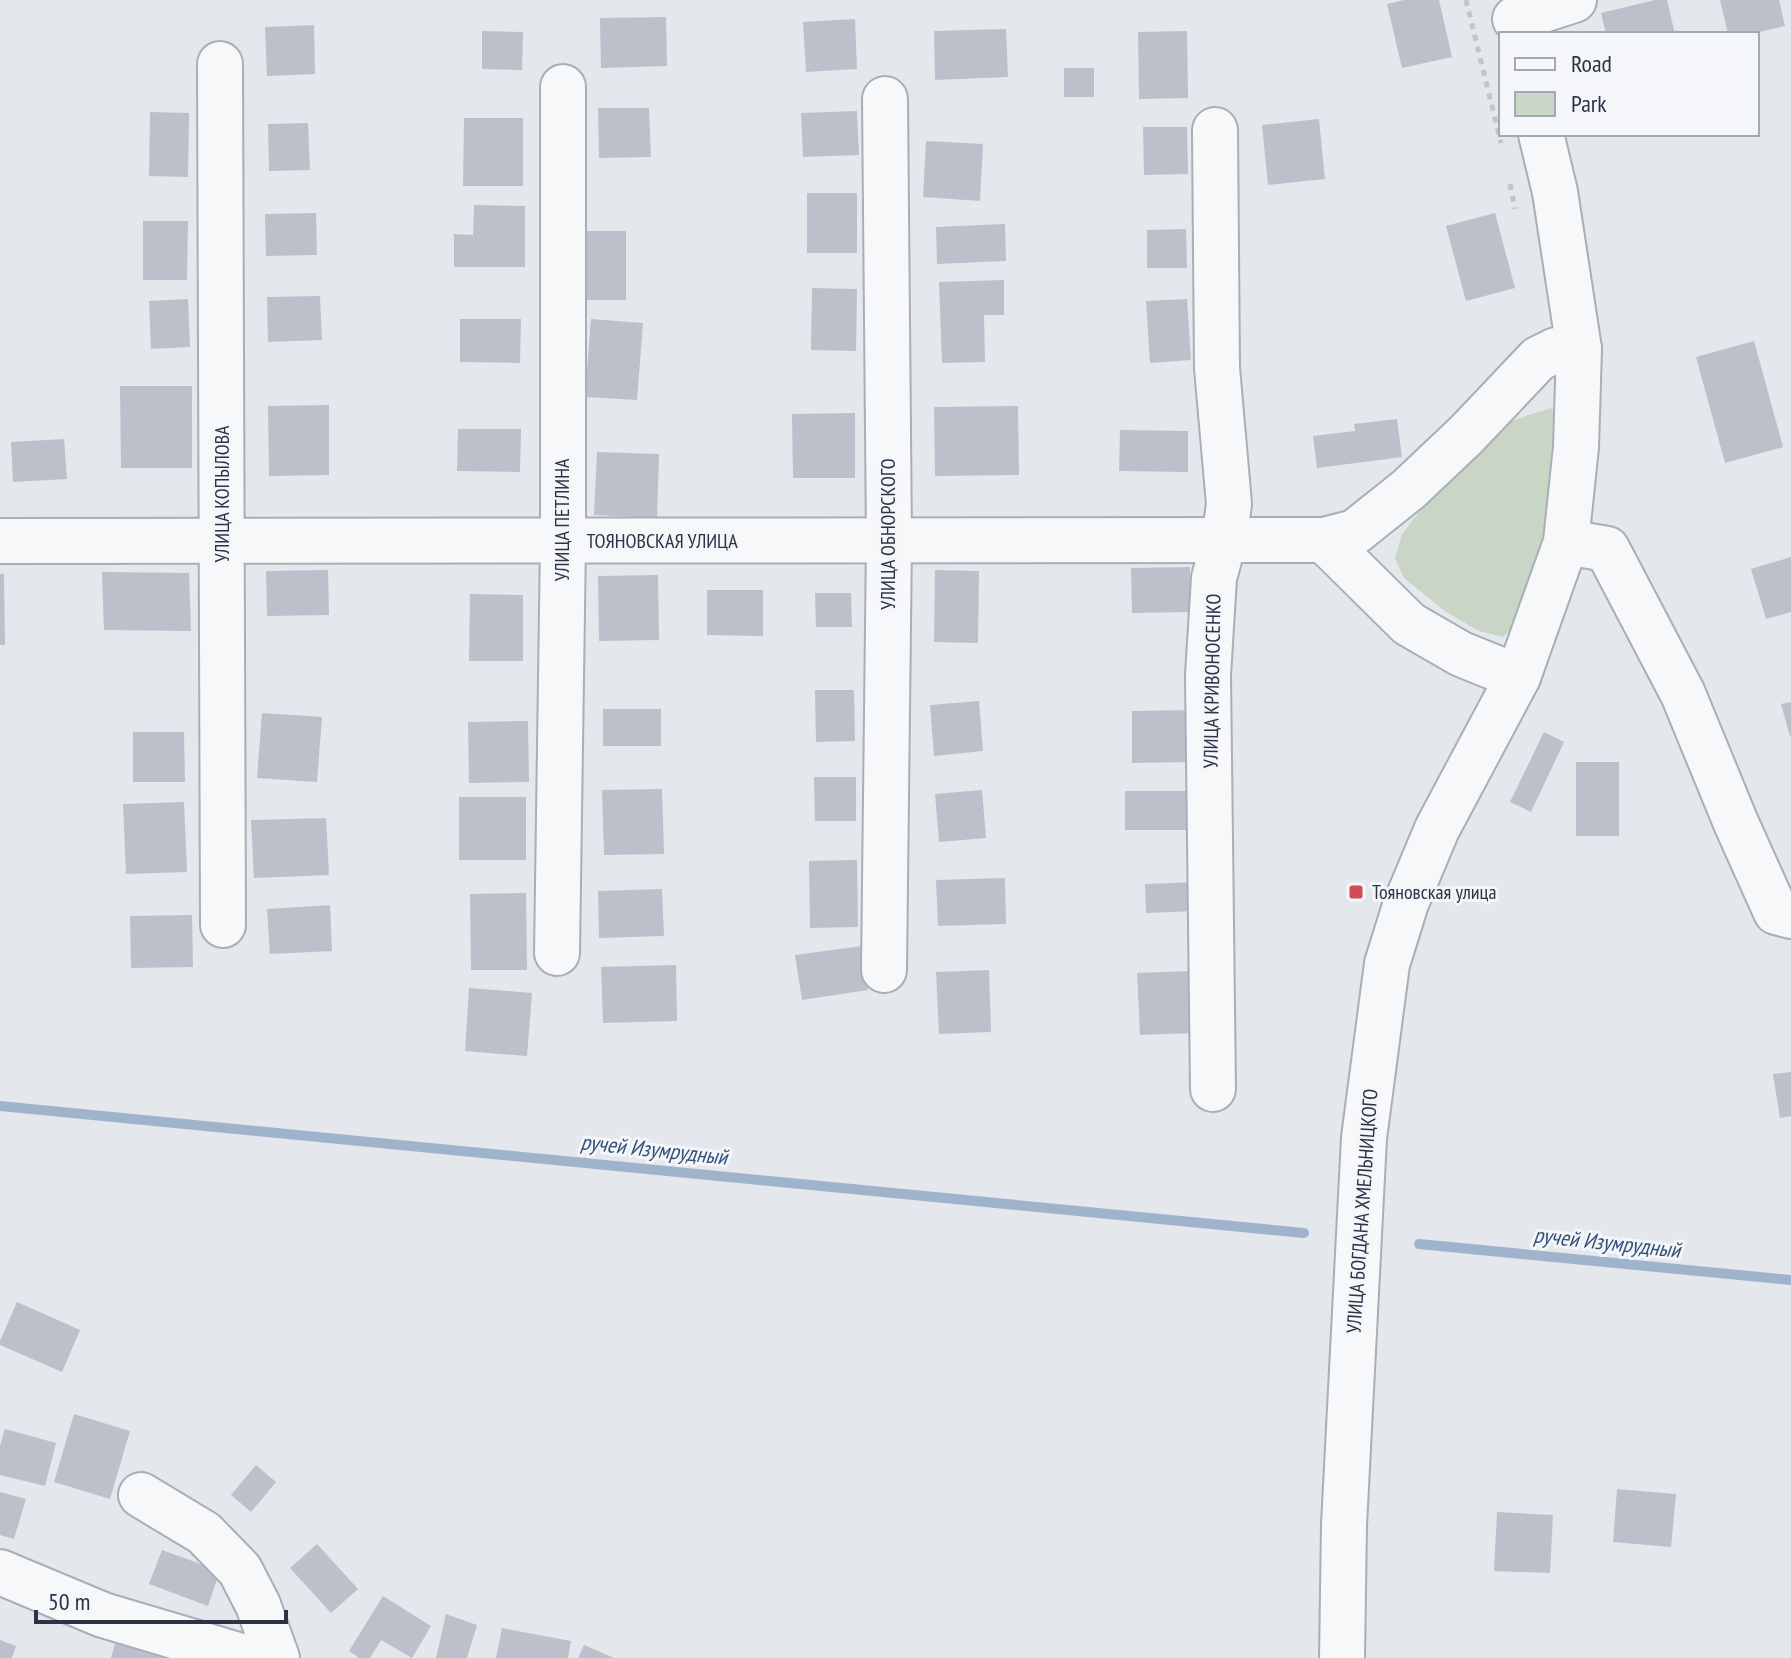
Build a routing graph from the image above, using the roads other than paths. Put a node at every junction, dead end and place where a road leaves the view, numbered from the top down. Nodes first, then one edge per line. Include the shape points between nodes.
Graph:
1 (1574, 0) edge
2 (1514, 18) edge
3 (220, 64) dead end
4 (563, 87) dead end
5 (885, 99) dead end
6 (1215, 130) dead end
7 (1541, 136) edge
8 (1579, 349) junction
9 (889, 540) junction
10 (1324, 540) junction
11 (0, 541) edge
12 (222, 541) junction
13 (563, 541) junction
14 (1224, 541) junction
15 (1566, 542) junction
16 (1518, 677) junction
17 (1791, 916) edge
18 (223, 925) dead end
19 (557, 953) dead end
20 (884, 970) dead end
21 (1213, 1089) dead end
22 (141, 1495) dead end
23 (0, 1572) edge
24 (248, 1658) edge
25 (277, 1658) edge
26 (1342, 1658) edge

1 - 2 street
3 - 12 street, УЛИЦА КОПЫЛОВА
4 - 13 street, УЛИЦА ПЕТЛИНА
5 - 9 street, УЛИЦА ОБНОРСКОГО
6 - 14 street, УЛИЦА КРИВОНОСЕНКО via 1217,368 1229,504
7 - 8 street, УЛИЦА БОГДАНА ХМЕЛЬНИЦКОГО
8 - 10 street, ТОЯНОВСКАЯ УЛИЦА via 1556,350 1538,359 1409,489 1355,532
8 - 15 street, УЛИЦА БОГДАНА ХМЕЛЬНИЦКОГО
9 - 13 street, ТОЯНОВСКАЯ УЛИЦА
9 - 14 street, ТОЯНОВСКАЯ УЛИЦА
9 - 20 street, УЛИЦА ОБНОРСКОГО
10 - 14 street, ТОЯНОВСКАЯ УЛИЦА
10 - 16 street via 1409,624 1461,654
11 - 12 street, ТОЯНОВСКАЯ УЛИЦА
12 - 13 street, ТОЯНОВСКАЯ УЛИЦА
12 - 18 street, УЛИЦА КОПЫЛОВА
13 - 19 street, УЛИЦА ПЕТЛИНА
14 - 21 street, УЛИЦА КРИВОНОСЕНКО via 1214,578 1208,675
15 - 16 street, УЛИЦА БОГДАНА ХМЕЛЬНИЦКОГО
15 - 17 street via 1607,549 1683,694 1776,912
16 - 26 street, УЛИЦА БОГДАНА ХМЕЛЬНИЦКОГО via 1437,829 1387,964 1364,1138
22 - 25 street via 204,1533 240,1570
23 - 24 street via 103,1615

